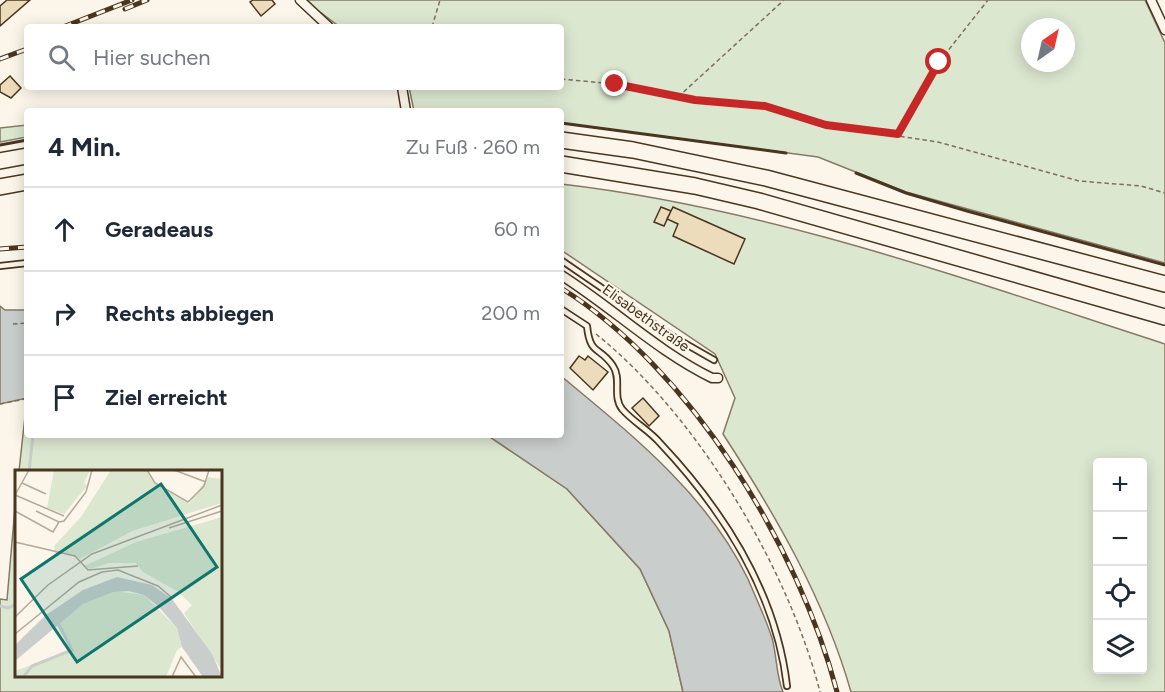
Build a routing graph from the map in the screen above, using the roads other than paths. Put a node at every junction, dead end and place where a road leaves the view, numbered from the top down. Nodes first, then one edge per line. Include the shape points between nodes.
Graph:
1 (300, 0) edge
2 (1151, 0) edge
3 (326, 24) edge
4 (1165, 30) edge
5 (402, 90) edge
6 (406, 108) edge
7 (564, 140) edge
8 (24, 157) edge
9 (0, 161) edge
10 (564, 164) edge
11 (24, 183) edge
12 (0, 187) edge
13 (982, 238) junction
14 (564, 262) edge
15 (24, 263) edge
16 (0, 266) edge
17 (564, 277) edge
18 (1165, 284) edge
19 (1165, 293) edge
20 (1109, 301) junction
21 (564, 311) edge
22 (1165, 317) edge
23 (1165, 325) edge
24 (714, 360) dead end
25 (718, 378) dead end
26 (788, 686) dead end

1 - 3 street
2 - 4 street
5 - 6 street
7 - 13 highway via 633,150 755,176
8 - 9 highway
10 - 20 highway via 759,201
11 - 12 highway
13 - 18 highway
13 - 19 highway
14 - 24 lane
15 - 16 lane
17 - 25 street, Elisabethstraße via 671,356
20 - 22 highway
20 - 23 highway
21 - 26 lane via 587,326 590,345 613,365 621,408 658,440 730,532 752,569 778,637

